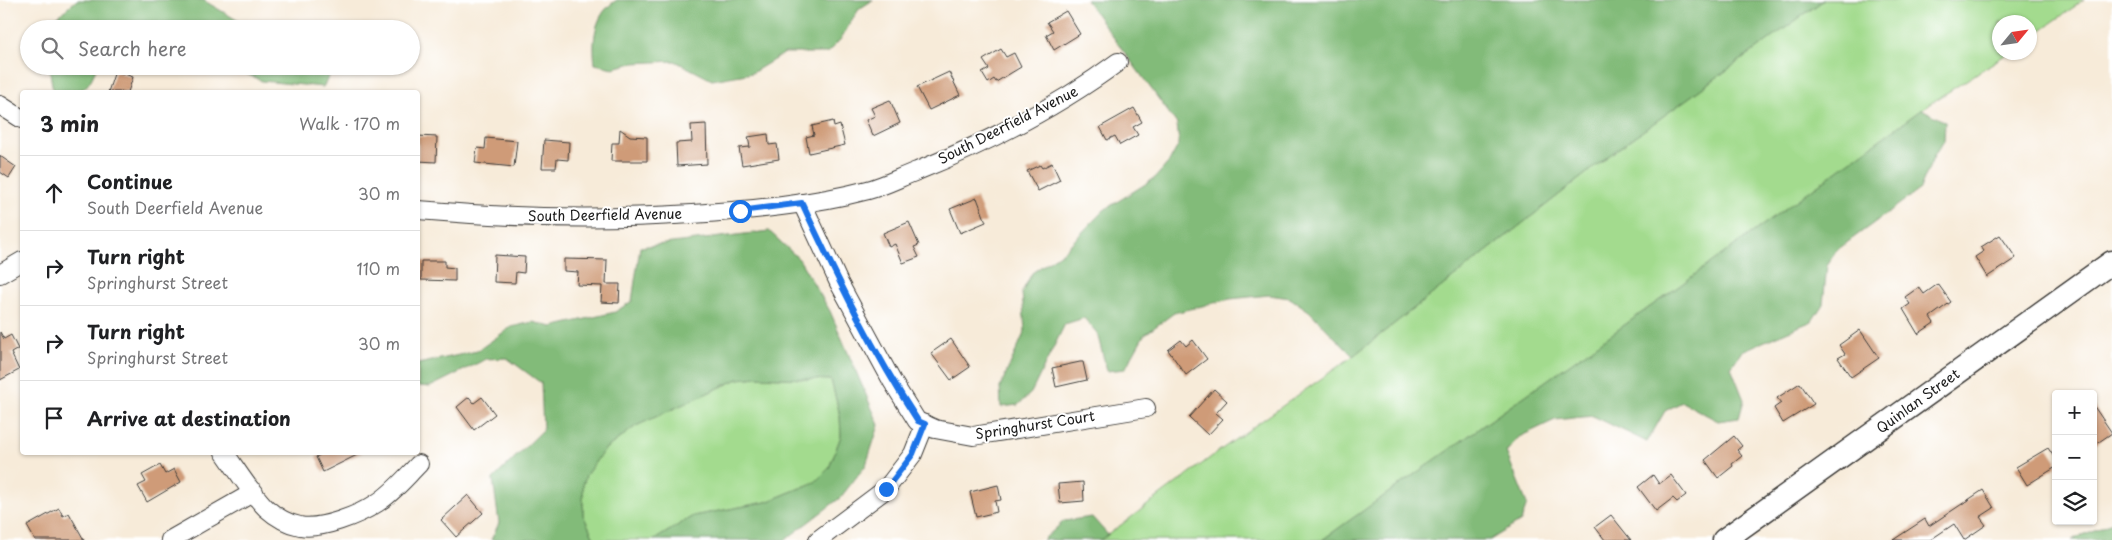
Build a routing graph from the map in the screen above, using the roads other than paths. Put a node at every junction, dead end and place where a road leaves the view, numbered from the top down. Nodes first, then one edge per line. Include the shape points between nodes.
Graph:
1 (1118, 62) dead end
2 (0, 105) edge
3 (20, 118) edge
4 (802, 203) junction
5 (420, 210) edge
6 (20, 262) edge
7 (2112, 262) edge
8 (0, 274) edge
9 (1146, 408) dead end
10 (925, 424) junction
11 (226, 455) edge
12 (418, 464) dead end
13 (254, 492) junction
14 (170, 540) edge
15 (818, 540) edge
16 (1724, 540) edge

1 - 4 street, South Deerfield Avenue via 1087,85 964,152 869,190
2 - 3 street
4 - 5 street, South Deerfield Avenue via 740,211 630,218 478,216
4 - 10 street via 839,283 892,381 918,421
6 - 8 street
7 - 16 street, Quinlan Street
9 - 10 street, Springhurst Court via 973,436
10 - 15 street via 913,454 886,489
11 - 13 street
12 - 13 street via 377,503 322,525 300,526 283,520 266,508
13 - 14 street

